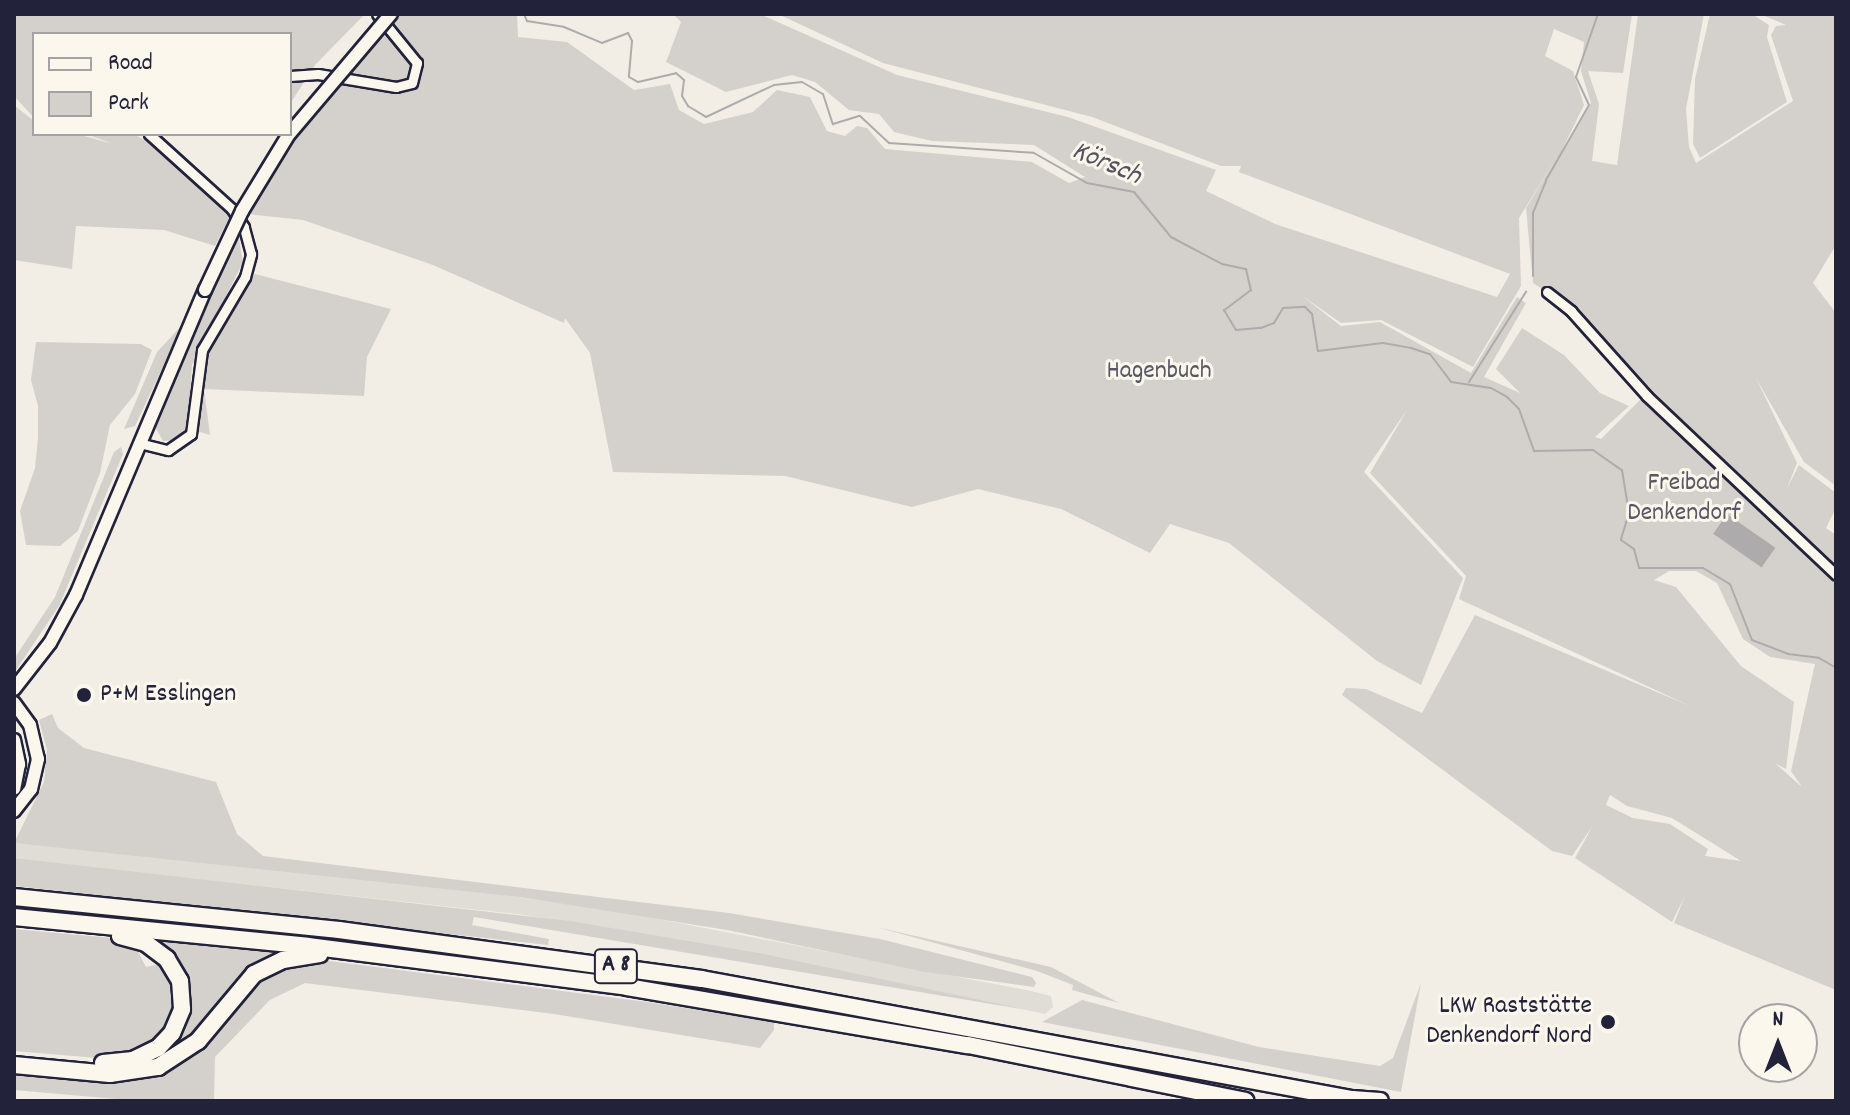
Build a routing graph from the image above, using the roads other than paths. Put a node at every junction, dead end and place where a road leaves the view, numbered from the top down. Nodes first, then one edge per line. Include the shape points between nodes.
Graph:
1 (377, 14) edge
2 (391, 14) edge
3 (292, 76) edge
4 (292, 132) edge
5 (151, 136) edge
6 (289, 136) edge
7 (1547, 292) dead end
8 (139, 443) junction
9 (1836, 575) edge
10 (14, 689) edge
11 (14, 703) edge
12 (14, 740) edge
13 (14, 789) edge
14 (14, 811) edge
15 (14, 897) edge
16 (14, 917) edge
17 (68, 922) junction
18 (349, 951) junction
19 (14, 1055) edge
20 (14, 1065) edge
21 (1357, 1100) edge
22 (1245, 1101) edge
23 (1380, 1101) edge

1 - 3 street via 417,63 412,83 396,87 318,74
2 - 4 main road, bridge
5 - 8 street via 232,209 244,227 251,254 245,277 202,350 191,434 168,450
6 - 8 main road, bridge via 242,211
7 - 9 street via 1571,311 1639,388
8 - 10 main road via 71,605
11 - 14 main road via 30,725 38,759 31,789
12 - 13 main road via 19,764
15 - 21 highway, A 8 via 365,933 688,976
16 - 17 highway, A 8
17 - 18 highway, A 8
17 - 19 highway via 137,939 162,953 181,988 177,1025 158,1048 129,1061
18 - 20 highway via 283,960 259,971 235,992 198,1041 153,1068 110,1074
18 - 22 highway, A 8 via 783,1012
21 - 23 highway

